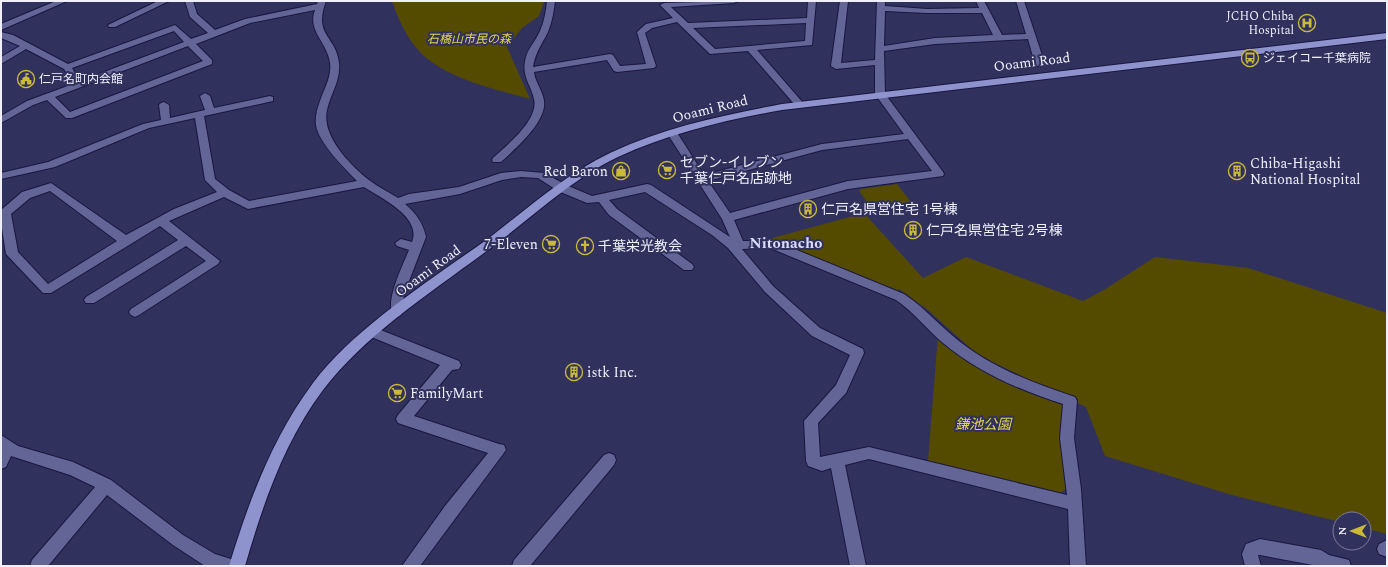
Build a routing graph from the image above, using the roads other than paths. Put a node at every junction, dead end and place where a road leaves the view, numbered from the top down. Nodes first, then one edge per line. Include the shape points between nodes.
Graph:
1 (63, 1) edge
2 (165, 1) edge
3 (189, 1) edge
4 (551, 1) edge
5 (725, 1) edge
6 (734, 1) edge
7 (812, 1) edge
8 (844, 1) edge
9 (980, 1) edge
10 (1020, 1) edge
11 (321, 4) edge
12 (881, 5) edge
13 (984, 10) junction
14 (679, 19) junction
15 (810, 20) junction
16 (112, 25) dead end
17 (686, 26) junction
18 (1, 27) edge
19 (214, 34) junction
20 (1, 35) edge
21 (998, 36) junction
22 (1030, 36) junction
23 (1387, 36) edge
24 (190, 44) junction
25 (25, 46) junction
26 (879, 49) junction
27 (752, 50) junction
28 (1, 61) edge
29 (879, 62) junction
30 (1040, 64) dead end
31 (67, 67) junction
32 (528, 70) junction
33 (78, 85) junction
34 (880, 94) junction
35 (48, 96) junction
36 (205, 96) dead end
37 (270, 99) dead end
38 (799, 104) junction
39 (164, 105) dead end
40 (205, 113) junction
41 (1, 120) edge
42 (166, 121) junction
43 (672, 133) junction
44 (911, 136) junction
45 (497, 160) dead end
46 (1, 176) edge
47 (702, 179) junction
48 (366, 183) junction
49 (562, 188) junction
50 (225, 193) junction
51 (602, 198) junction
52 (397, 203) junction
53 (727, 218) junction
54 (161, 221) junction
55 (187, 240) junction
56 (127, 242) junction
57 (401, 243) dead end
58 (736, 244) junction
59 (416, 248) junction
60 (688, 267) dead end
61 (90, 300) dead end
62 (136, 312) dead end
63 (397, 312) junction
64 (373, 332) junction
65 (4, 444) edge
66 (609, 460) dead end
67 (837, 461) junction
68 (1, 462) edge
69 (106, 485) junction
70 (1075, 504) junction
71 (1327, 564) edge
72 (38, 566) edge
73 (228, 566) edge
74 (236, 566) edge
75 (410, 566) edge
76 (520, 566) edge
77 (858, 566) edge
78 (1078, 566) edge
79 (1253, 566) edge
80 (1343, 566) edge

1 - 18 street
2 - 16 street
3 - 19 street via 193,14
4 - 32 street via 545,29 531,54
5 - 6 street
5 - 14 street via 664,5
7 - 15 street
8 - 29 street via 836,66
9 - 13 street
10 - 22 street
11 - 19 street via 262,17
11 - 48 street via 317,23 335,63 321,127 328,142
12 - 13 street via 927,11
12 - 26 street
13 - 21 street
14 - 17 street
14 - 32 street via 649,26 641,32 651,66 617,69 610,57
15 - 17 street
15 - 27 street via 809,43
17 - 27 street via 713,52
19 - 24 street
20 - 25 street
21 - 22 street
21 - 26 street
22 - 30 street
23 - 34 main road, Ooami Road
24 - 31 street via 175,28
24 - 33 street
24 - 35 street via 209,62 69,116
25 - 28 street
25 - 31 street
26 - 29 street
27 - 38 street
29 - 34 street
31 - 33 street
32 - 45 street via 529,79 539,99 539,110 523,136
33 - 35 street
34 - 38 main road, Ooami Road
34 - 44 street
35 - 41 street
36 - 40 street
37 - 40 street
38 - 43 main road, Ooami Road via 700,124
39 - 42 street
40 - 42 street
40 - 50 street via 210,180
42 - 46 street via 146,126 51,165
43 - 47 street
43 - 49 main road, Ooami Road via 610,157
44 - 47 street via 822,147
44 - 53 street via 938,174 848,185
47 - 53 street
48 - 50 street via 248,205
48 - 52 street
49 - 51 street via 591,200
49 - 52 street via 540,175 521,174 501,177 460,190 409,198
49 - 63 main road, Ooami Road
50 - 54 street via 199,201
51 - 58 street via 647,188
51 - 60 street via 613,212
52 - 59 street via 418,226 420,237
53 - 58 street
54 - 55 street
54 - 56 street
55 - 61 street
55 - 62 street via 214,261
56 - 56 street via 47,290 12,254 4,213 26,195 51,187
57 - 59 street
58 - 67 street via 769,289 816,332 858,352 841,389 811,421 813,461 822,464
58 - 70 street via 771,244 900,297 910,303 948,340 989,370 1070,401 1067,438
59 - 63 street via 398,294
63 - 64 main road, Ooami Road
64 - 74 main road, Ooami Road via 324,380 285,437 259,496
64 - 75 street via 452,365 403,419 499,450
65 - 68 street
65 - 69 street via 14,452 73,469
66 - 76 street
67 - 70 street via 869,453
67 - 77 street
69 - 72 street
69 - 73 street via 178,540 211,560
70 - 78 street
71 - 79 street via 1322,558 1260,547 1252,549 1250,554
71 - 80 street

